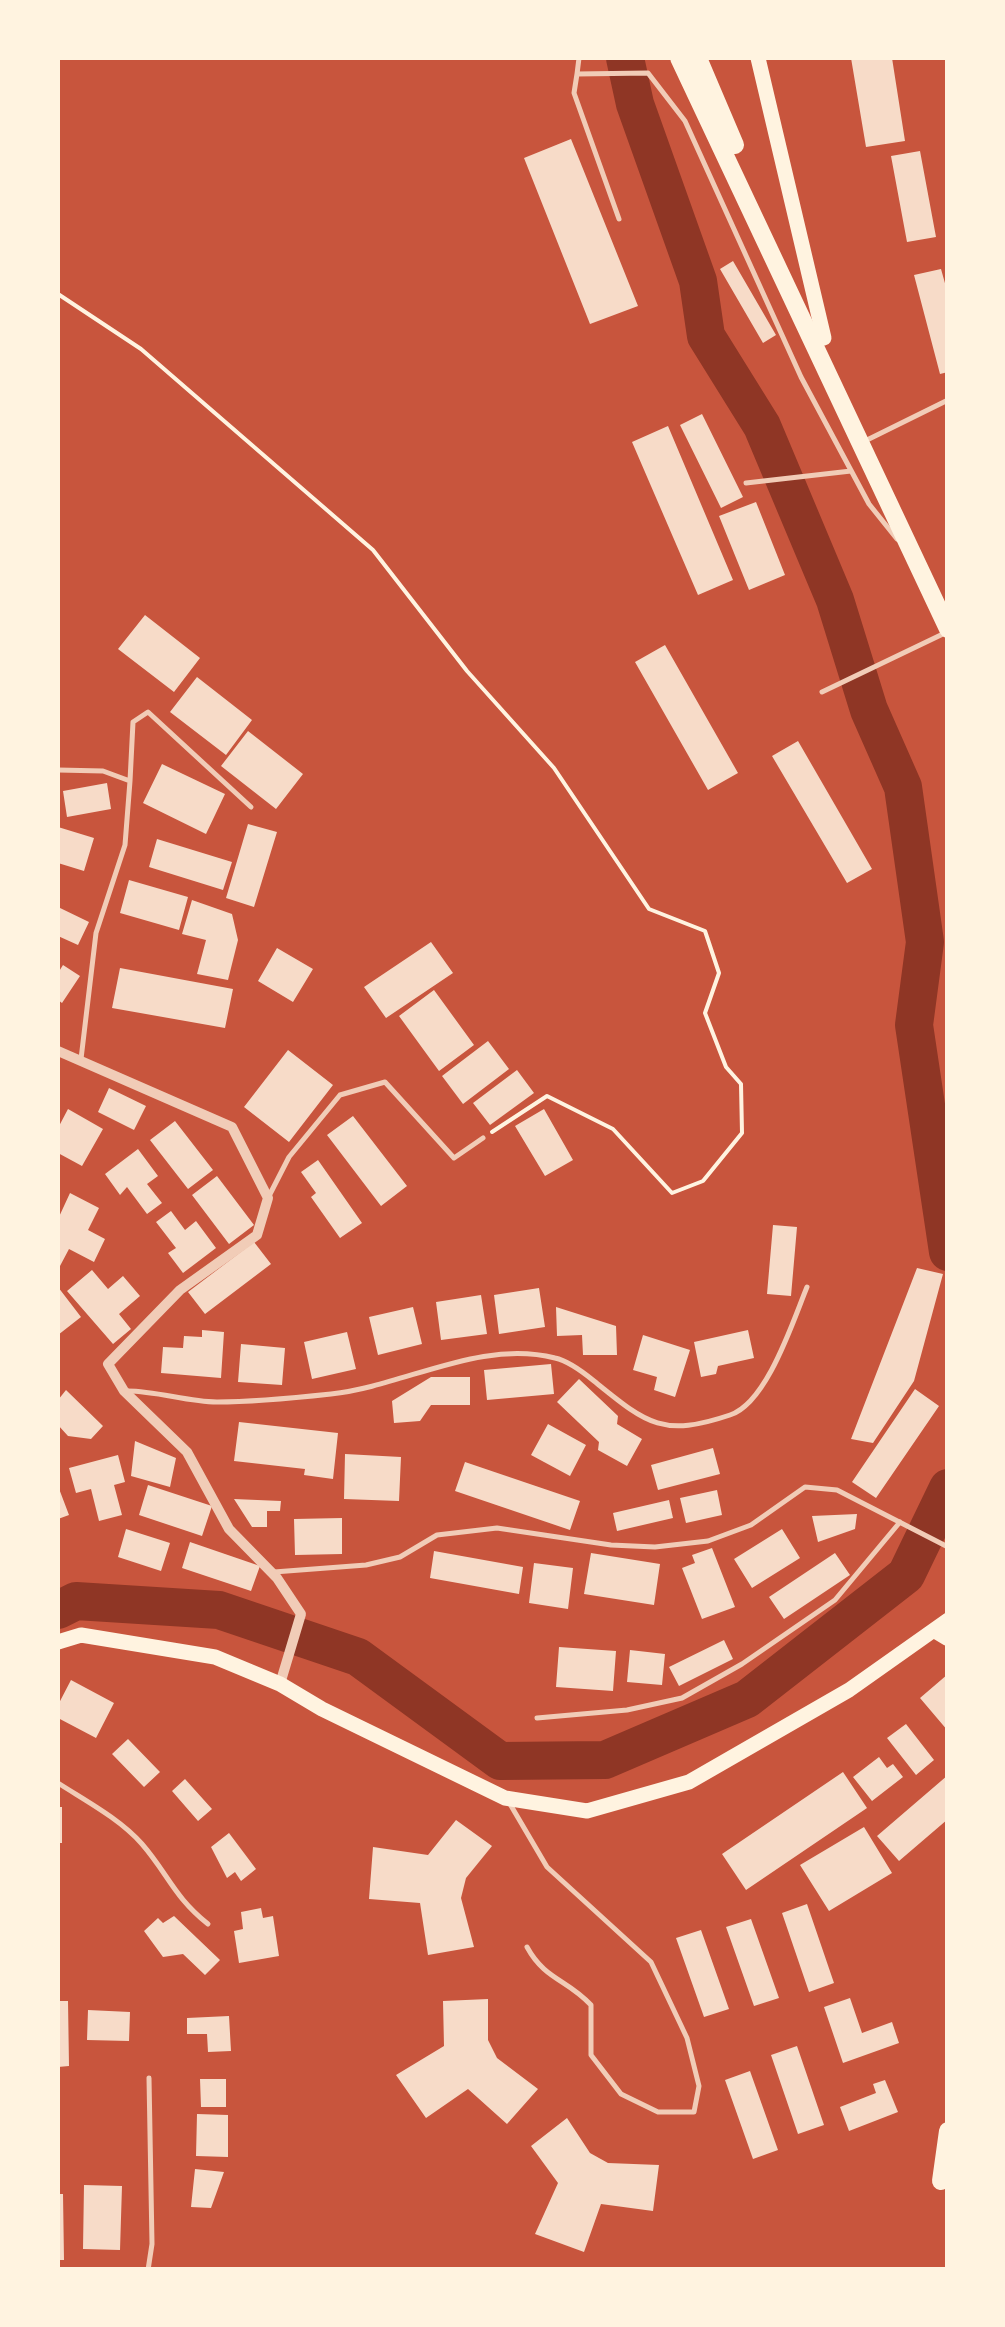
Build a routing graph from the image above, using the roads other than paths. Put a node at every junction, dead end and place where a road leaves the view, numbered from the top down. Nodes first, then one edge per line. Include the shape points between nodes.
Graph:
1 (579, 58) edge
2 (679, 58) edge
3 (698, 58) edge
4 (758, 58) edge
5 (577, 71) junction
6 (619, 219) dead end
7 (824, 338) junction
8 (948, 400) edge
9 (869, 439) junction
10 (851, 471) junction
11 (746, 483) dead end
12 (915, 561) junction
13 (948, 609) edge
14 (948, 630) edge
15 (822, 692) dead end
16 (58, 770) edge
17 (130, 781) junction
18 (251, 807) dead end
19 (58, 1051) edge
20 (81, 1062) junction
21 (482, 1138) road end
22 (268, 1198) junction
23 (807, 1288) dead end
24 (124, 1392) junction
25 (900, 1522) junction
26 (948, 1546) edge
27 (271, 1572) junction
28 (944, 1630) edge
29 (58, 1642) edge
30 (283, 1678) junction
31 (537, 1718) dead end
32 (58, 1784) edge
33 (506, 1798) junction
34 (208, 1924) dead end
35 (527, 1947) dead end
36 (149, 2078) dead end
37 (948, 2132) edge
38 (941, 2181) dead end
39 (148, 2270) edge

1 - 5 lane
2 - 12 main road
3 - 7 main road
4 - 7 main road
5 - 6 lane via 574,94
5 - 10 lane via 648,72 685,122 792,360
7 - 9 main road
8 - 9 lane
9 - 13 main road
10 - 11 lane
10 - 12 lane
12 - 14 main road
14 - 15 lane
16 - 17 lane via 103,771
17 - 18 lane via 133,722 148,712
17 - 20 lane via 125,845 96,932
19 - 20 street
20 - 22 street via 232,1127
21 - 22 lane via 454,1158 385,1082 340,1094 288,1157
22 - 24 street via 256,1235 180,1290 108,1364
23 - 24 lane via 767,1379 735,1414 673,1429 638,1416 583,1372 539,1356 504,1354 337,1394 282,1399 213,1402
24 - 27 street via 187,1452 229,1529
25 - 26 lane
25 - 27 lane via 836,1490 805,1488 751,1525 708,1541 611,1546 497,1528 437,1535 400,1557 366,1565
25 - 31 lane via 835,1600 682,1698
27 - 30 street via 300,1614
28 - 33 main road via 689,1782 587,1812
29 - 30 main road via 81,1635 215,1657
30 - 33 main road via 322,1709
32 - 34 lane via 142,1844 180,1902
33 - 35 lane via 547,1866 651,1962 687,2038 699,2086 694,2112 658,2112 621,2094 591,2055 591,2005 574,1986 547,1977
36 - 39 lane
37 - 38 main road

